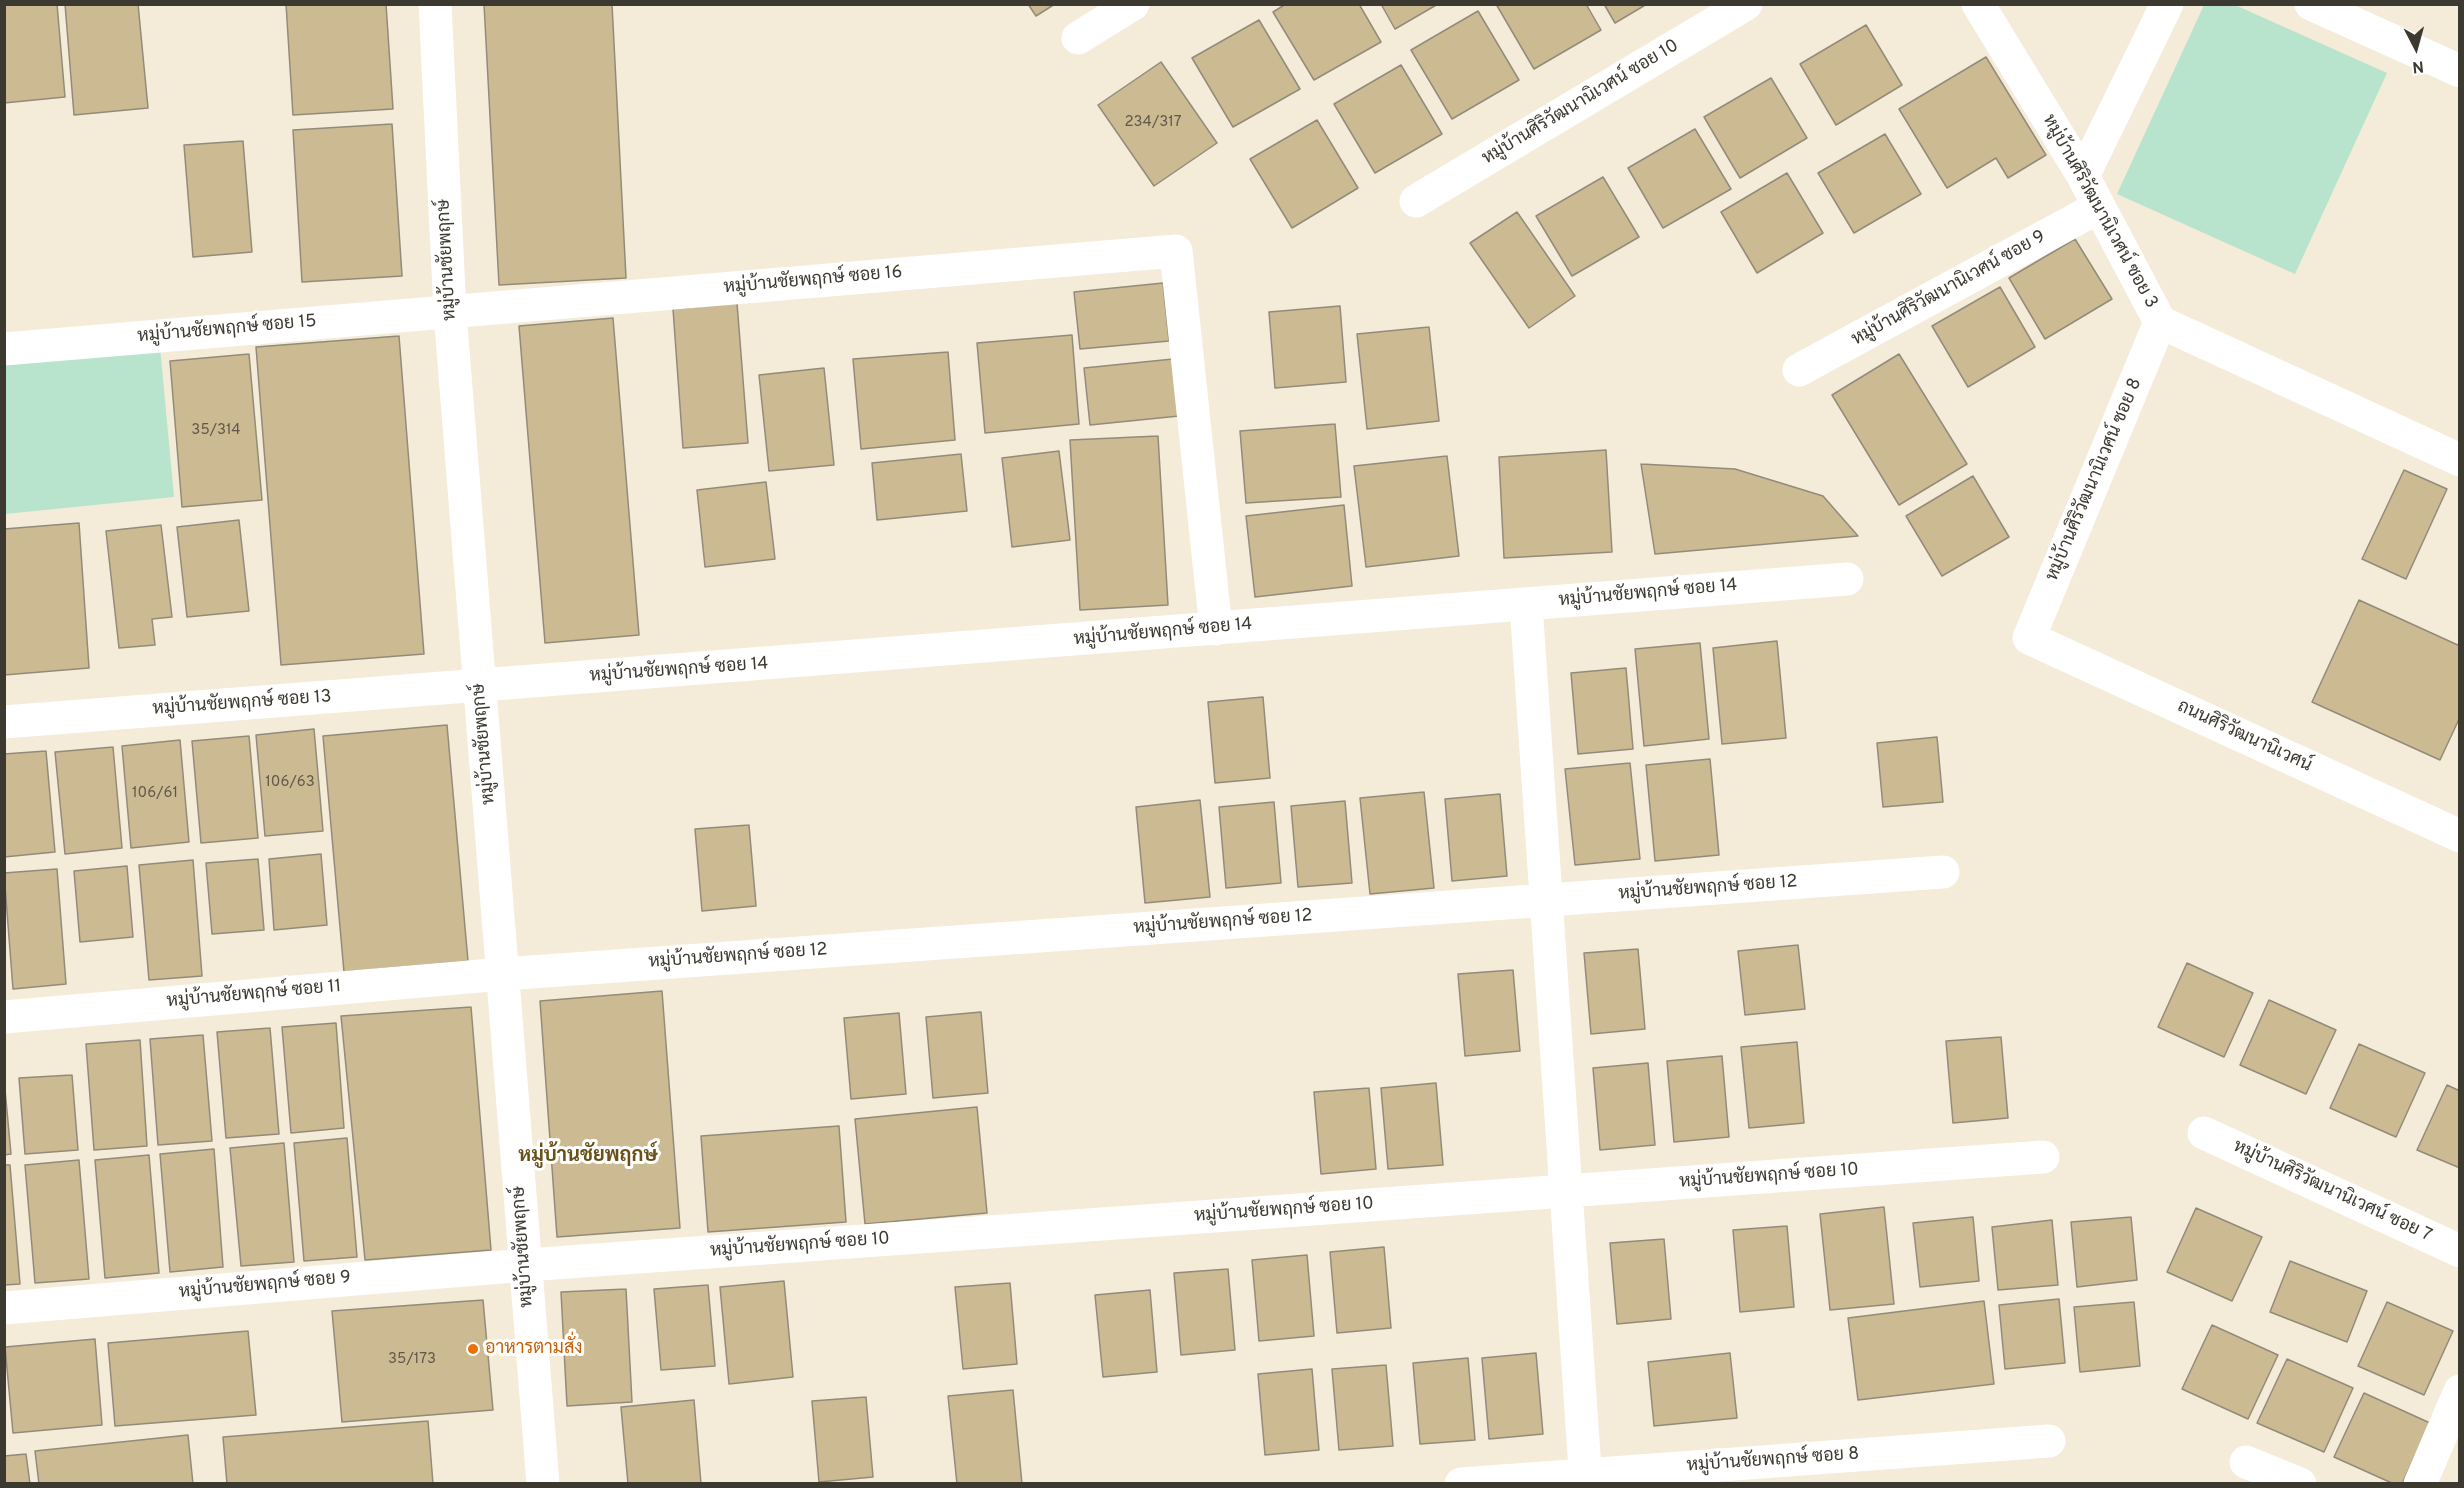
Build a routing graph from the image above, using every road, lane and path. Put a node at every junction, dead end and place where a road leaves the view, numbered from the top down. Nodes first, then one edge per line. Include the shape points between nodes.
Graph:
1 (435, 4) edge
2 (1133, 4) edge
3 (1746, 4) edge
4 (1978, 4) edge
5 (2167, 4) edge
6 (2311, 4) edge
7 (1078, 38) dead end
8 (2460, 71) edge
9 (2083, 176) junction
10 (1416, 201) dead end
11 (2098, 207) junction
12 (450, 312) junction
13 (2160, 322) junction
14 (4, 349) edge
15 (1799, 370) dead end
16 (2460, 460) edge
17 (1846, 579) dead end
18 (1526, 604) junction
19 (1216, 629) junction
20 (2029, 638) joint
21 (480, 687) junction
22 (4, 722) edge
23 (2460, 836) edge
24 (1943, 872) dead end
25 (1546, 900) junction
26 (503, 974) junction
27 (4, 1017) edge
28 (2204, 1133) dead end
29 (2043, 1157) dead end
30 (1566, 1191) junction
31 (2460, 1251) edge
32 (526, 1265) junction
33 (4, 1308) edge
34 (2460, 1391) edge
35 (2049, 1441) dead end
36 (2246, 1462) dead end
37 (1586, 1479) edge
38 (543, 1484) edge
39 (1461, 1484) edge
40 (2300, 1484) edge
41 (2420, 1484) edge

1 - 12 street, หมู่บ้านชัยพฤกษ์
2 - 7 street
3 - 10 street, หมู่บ้านศิริวัฒนานิเวศน์ ซอย 10
4 - 9 street, หมู่บ้านศิริวัฒนานิเวศน์ ซอย 3
5 - 9 street
6 - 8 street
9 - 11 street, หมู่บ้านศิริวัฒนานิเวศน์ ซอย 3
11 - 13 street, หมู่บ้านศิริวัฒนานิเวศน์ ซอย 3
11 - 15 street, หมู่บ้านศิริวัฒนานิเวศน์ ซอย 9
12 - 14 street, หมู่บ้านชัยพฤกษ์ ซอย 15
12 - 19 street, หมู่บ้านชัยพฤกษ์ ซอย 16 via 1176,251
12 - 21 street, หมู่บ้านชัยพฤกษ์
13 - 16 street, หมู่บ้านศิริวัฒนานิเวศน์ ซอย 3
13 - 20 street, หมู่บ้านศิริวัฒนานิเวศน์ ซอย 8
17 - 18 street, หมู่บ้านชัยพฤกษ์ ซอย 14
18 - 19 street, หมู่บ้านชัยพฤกษ์ ซอย 14
18 - 25 street
19 - 21 street, หมู่บ้านชัยพฤกษ์ ซอย 14
20 - 23 street, ถนนศิริวัฒนานิเวศน์
21 - 22 street, หมู่บ้านชัยพฤกษ์ ซอย 13
21 - 26 street, หมู่บ้านชัยพฤกษ์
24 - 25 street, หมู่บ้านชัยพฤกษ์ ซอย 12
25 - 26 street, หมู่บ้านชัยพฤกษ์ ซอย 12
25 - 30 street
26 - 27 street, หมู่บ้านชัยพฤกษ์ ซอย 11
26 - 32 street, หมู่บ้านชัยพฤกษ์
28 - 31 street, หมู่บ้านศิริวัฒนานิเวศน์ ซอย 7
29 - 30 street, หมู่บ้านชัยพฤกษ์ ซอย 10
30 - 32 street, หมู่บ้านชัยพฤกษ์ ซอย 10
30 - 37 street
32 - 33 street, หมู่บ้านชัยพฤกษ์ ซอย 9
32 - 38 street, หมู่บ้านชัยพฤกษ์
34 - 41 street
35 - 37 street, หมู่บ้านชัยพฤกษ์ ซอย 8
36 - 40 street
37 - 39 street, หมู่บ้านชัยพฤกษ์ ซอย 8

